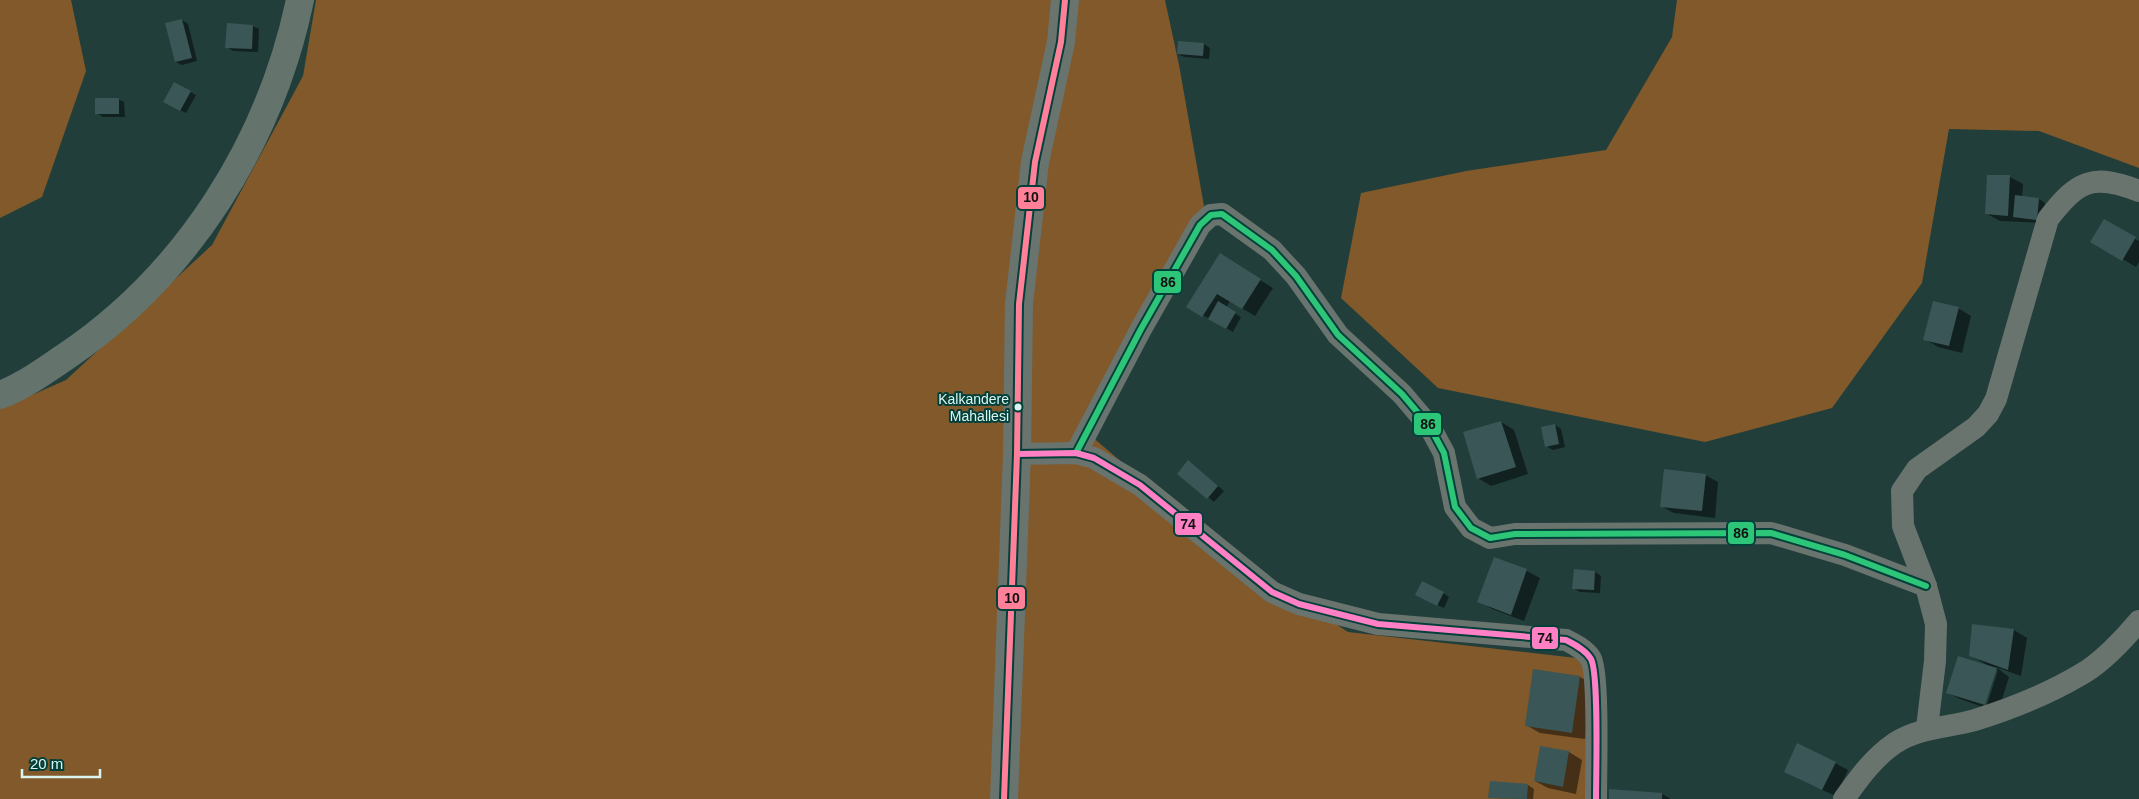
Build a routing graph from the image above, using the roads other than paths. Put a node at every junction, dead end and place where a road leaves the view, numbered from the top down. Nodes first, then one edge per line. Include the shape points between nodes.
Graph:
1 (300, 0) edge
2 (1065, 0) edge
3 (2139, 192) edge
4 (0, 395) edge
5 (1076, 453) junction
6 (1017, 454) junction
7 (1926, 586) junction
8 (2139, 621) edge
9 (1927, 728) junction
10 (1004, 799) edge
11 (1596, 799) edge
12 (1844, 799) edge

1 - 4 main road via 293,33 259,126 239,166 188,242 159,279 91,339 16,389
2 - 6 street via 1061,42 1035,162 1020,295
3 - 7 street via 2116,182 2093,180 2066,196 2048,219 1996,398 1988,414 1976,428 1917,469 1902,491 1903,526
5 - 6 street
5 - 7 street via 1200,225 1211,215 1222,214 1272,250 1296,276 1338,335 1402,394 1430,426 1444,453 1455,507 1472,528 1484,535 1490,538 1515,534 1771,533 1845,554
5 - 11 street via 1094,458 1140,485 1272,592 1298,604 1378,624 1566,640 1578,646 1591,659 1595,679
6 - 10 street
7 - 9 street via 1936,624
8 - 9 street via 2082,675 1973,720
9 - 12 street via 1896,742 1872,761

